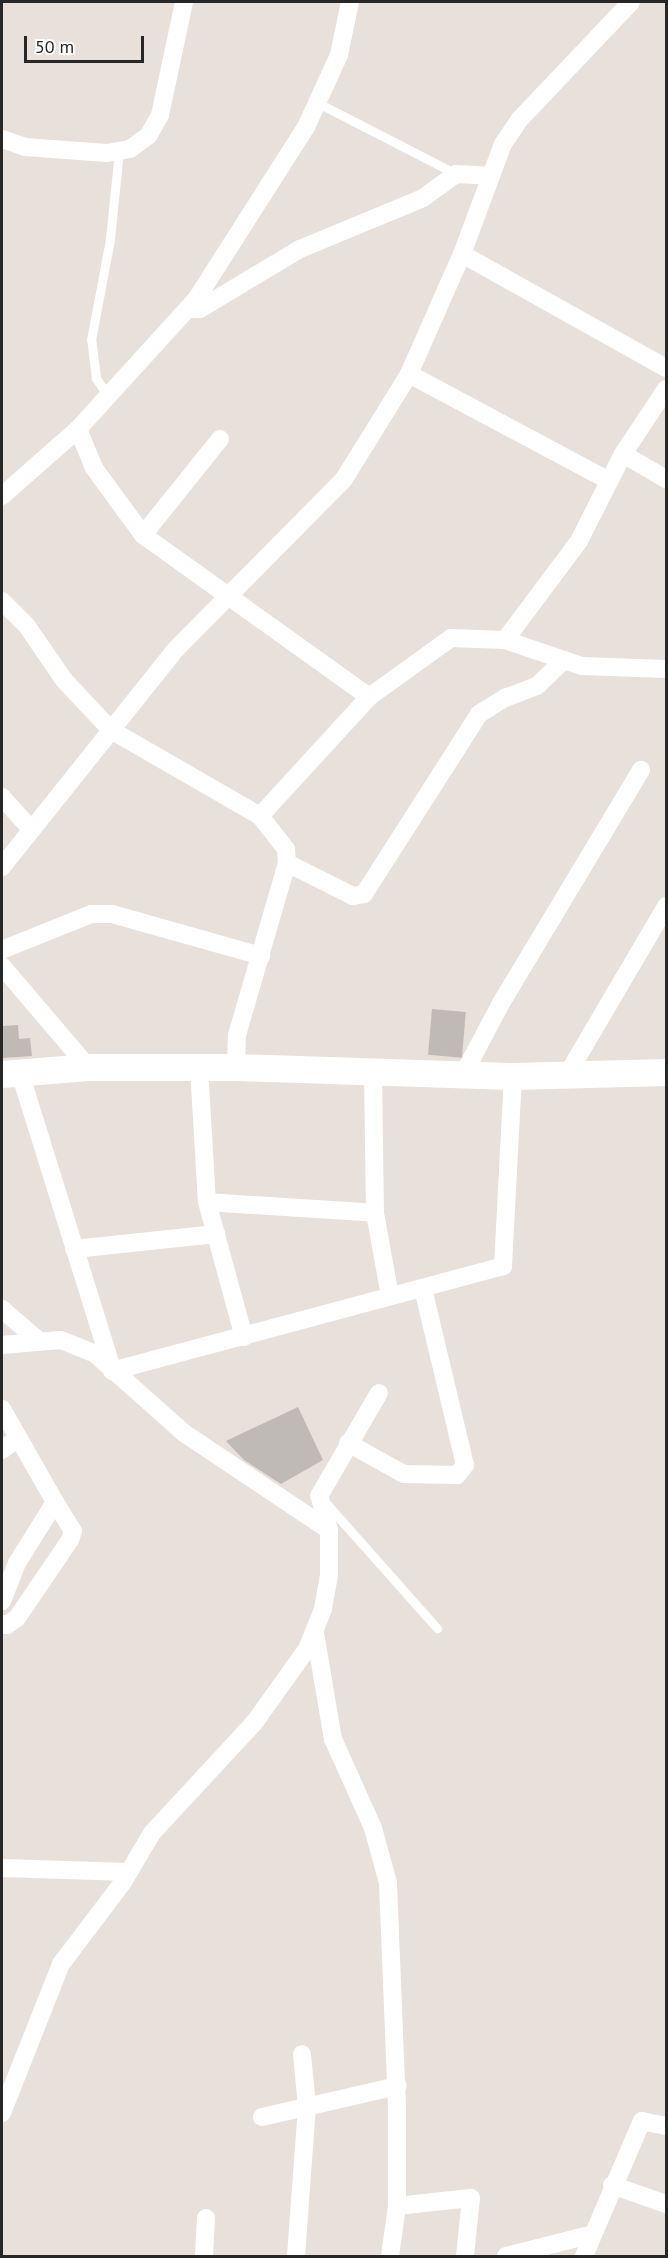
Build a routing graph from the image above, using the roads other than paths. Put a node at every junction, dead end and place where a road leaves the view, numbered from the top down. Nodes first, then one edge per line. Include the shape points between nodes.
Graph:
1 (184, 2) edge
2 (351, 2) edge
3 (631, 2) edge
4 (318, 103) junction
5 (2, 140) edge
6 (119, 151) junction
7 (456, 174) junction
8 (489, 176) junction
9 (462, 254) junction
10 (188, 309) junction
11 (666, 368) edge
12 (409, 374) junction
13 (666, 389) edge
14 (108, 396) junction
15 (78, 429) junction
16 (220, 439) dead end
17 (623, 454) junction
18 (666, 479) edge
19 (609, 481) junction
20 (2, 495) edge
21 (143, 535) junction
22 (228, 596) junction
23 (2, 601) edge
24 (505, 640) junction
25 (564, 660) junction
26 (666, 669) edge
27 (369, 697) junction
28 (111, 730) junction
29 (640, 770) dead end
30 (2, 797) edge
31 (260, 816) junction
32 (30, 828) junction
33 (287, 863) junction
34 (2, 867) edge
35 (666, 906) edge
36 (2, 950) edge
37 (261, 956) junction
38 (2, 966) edge
39 (87, 1067) junction
40 (236, 1067) junction
41 (199, 1068) junction
42 (373, 1071) junction
43 (666, 1072) edge
44 (464, 1073) junction
45 (10, 1074) edge
46 (567, 1075) junction
47 (513, 1076) junction
48 (207, 1203) junction
49 (375, 1213) junction
50 (216, 1234) junction
51 (74, 1249) junction
52 (423, 1289) junction
53 (390, 1296) junction
54 (2, 1309) edge
55 (244, 1337) junction
56 (39, 1341) junction
57 (2, 1345) edge
58 (112, 1371) junction
59 (379, 1393) dead end
60 (2, 1409) edge
61 (18, 1438) junction
62 (348, 1443) junction
63 (2, 1450) edge
64 (319, 1496) junction
65 (55, 1502) junction
66 (329, 1530) junction
67 (2, 1601) edge
68 (2, 1623) edge
69 (437, 1628) dead end
70 (315, 1632) junction
71 (2, 1868) edge
72 (129, 1872) junction
73 (302, 2054) dead end
74 (397, 2086) junction
75 (307, 2107) junction
76 (2, 2113) edge
77 (262, 2117) dead end
78 (666, 2126) edge
79 (612, 2185) junction
80 (666, 2204) edge
81 (397, 2206) junction
82 (206, 2218) dead end
83 (593, 2234) junction
84 (204, 2256) edge
85 (296, 2256) edge
86 (390, 2256) edge
87 (465, 2256) edge
88 (506, 2256) edge
89 (584, 2256) edge

1 - 6 street via 160,114 148,136 130,149
2 - 4 street via 339,55
3 - 8 street via 520,119
4 - 7 lane
4 - 10 street via 290,154
5 - 6 street via 25,147
6 - 14 lane via 110,239 91,340 96,378
7 - 8 street
7 - 10 street via 423,198 300,249 201,309
8 - 9 street
9 - 11 street
9 - 12 street
10 - 14 street
12 - 19 street
12 - 22 street via 344,479
13 - 17 street
14 - 15 street
15 - 20 street
15 - 21 street via 94,468
16 - 21 street
17 - 18 street
17 - 19 street
19 - 24 street via 579,541
21 - 22 street
22 - 27 street
22 - 28 street via 175,650
23 - 28 street via 27,626 64,680
24 - 25 street
24 - 27 street via 451,638
25 - 26 street via 582,666
25 - 33 street via 537,686 505,698 479,714 364,894 353,896
27 - 31 street
28 - 31 street
28 - 32 street
29 - 44 street
30 - 32 street
31 - 33 street via 286,849
32 - 34 street
33 - 37 street
35 - 46 street
36 - 37 street via 91,914 112,914
37 - 40 street via 237,1035
38 - 39 street
39 - 41 street
39 - 45 street
40 - 41 street
40 - 42 street
41 - 48 street
42 - 44 street
42 - 49 street
43 - 46 street
44 - 47 street
45 - 51 street
46 - 47 street
47 - 52 street via 506,1261 497,1269
48 - 49 street
48 - 50 street
49 - 53 street
50 - 51 street
50 - 55 street
51 - 58 street
52 - 53 street
52 - 62 street via 465,1465 457,1475 404,1474
53 - 55 street
54 - 56 street
55 - 58 street
56 - 57 street
56 - 58 street via 75,1345 94,1353
58 - 66 street via 184,1433
59 - 62 street
60 - 61 street
61 - 63 street
61 - 65 street
62 - 64 street
64 - 66 street
64 - 69 lane
65 - 67 street via 17,1563
65 - 68 street via 73,1531 70,1540 17,1618 7,1625
66 - 70 street via 327,1592
70 - 72 street via 298,1666 273,1699 152,1833
70 - 74 street via 333,1739 373,1828 388,1883
71 - 72 street
72 - 76 street via 61,1964
73 - 75 street
74 - 75 street
74 - 81 street
75 - 77 street
75 - 85 street
78 - 79 street via 642,2121
79 - 80 street
79 - 83 street
81 - 86 street
81 - 87 street via 471,2198
82 - 84 street
83 - 88 street
83 - 89 street

